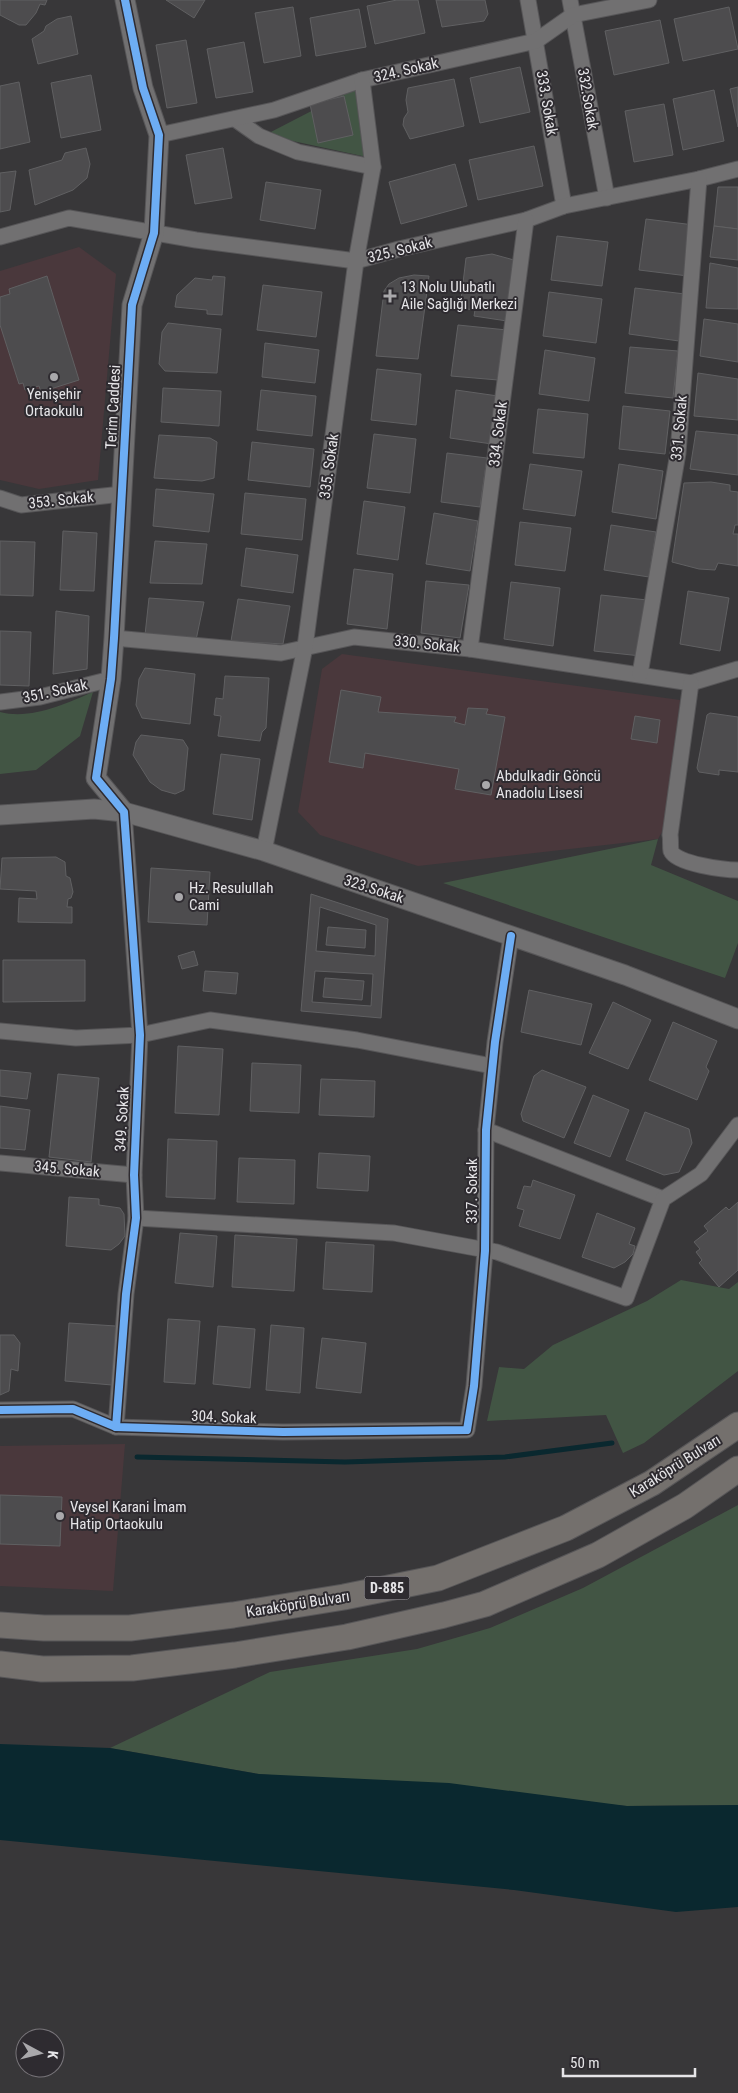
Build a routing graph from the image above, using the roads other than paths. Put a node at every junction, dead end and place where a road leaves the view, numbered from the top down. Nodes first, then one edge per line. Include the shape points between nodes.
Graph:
1 (125, 0) edge
2 (528, 0) edge
3 (570, 0) edge
4 (649, 0) edge
5 (573, 15) junction
6 (536, 41) junction
7 (362, 80) junction
8 (235, 119) junction
9 (159, 135) junction
10 (374, 166) junction
11 (738, 169) edge
12 (698, 179) junction
13 (607, 198) junction
14 (564, 206) junction
15 (526, 220) junction
16 (154, 233) junction
17 (0, 237) edge
18 (356, 261) junction
19 (122, 494) junction
20 (0, 498) edge
21 (114, 638) junction
22 (305, 647) junction
23 (470, 649) junction
24 (738, 669) edge
25 (640, 674) junction
26 (110, 679) junction
27 (691, 683) junction
28 (0, 702) edge
29 (124, 812) junction
30 (0, 815) edge
31 (264, 851) junction
32 (738, 870) edge
33 (511, 936) junction
34 (738, 1019) edge
35 (0, 1031) edge
36 (140, 1035) junction
37 (492, 1066) junction
38 (738, 1125) edge
39 (486, 1130) junction
40 (0, 1163) edge
41 (134, 1175) junction
42 (663, 1199) junction
43 (136, 1218) junction
44 (485, 1250) junction
45 (0, 1410) edge
46 (738, 1425) edge
47 (116, 1427) junction
48 (452, 1430) joint
49 (738, 1470) edge
50 (0, 1625) edge
51 (0, 1664) edge

1 - 9 street, Terim Caddesi via 143,88
2 - 6 street, 333. Sokak
3 - 5 street, 332.Sokak
4 - 5 street, 324. Sokak
5 - 6 street, 324. Sokak
5 - 13 street, 332.Sokak
6 - 7 street, 324. Sokak
6 - 14 street, 333. Sokak
7 - 8 street, 324. Sokak via 274,110
7 - 10 street, 335. Sokak
8 - 9 street, 324. Sokak
8 - 10 street via 259,136 298,152
9 - 16 street, Terim Caddesi
10 - 18 street, 335. Sokak
11 - 12 street, 325. Sokak
12 - 13 street, 325. Sokak
12 - 25 street, 331. Sokak via 678,454
13 - 14 street, 325. Sokak
14 - 15 street, 325. Sokak
15 - 18 street, 325. Sokak
15 - 23 street, 334. Sokak
16 - 17 street, 325. Sokak via 69,218
16 - 18 street, 325. Sokak
16 - 19 street, Terim Caddesi via 132,305
18 - 22 street, 335. Sokak
19 - 20 street, 353. Sokak via 21,505
19 - 21 street, Terim Caddesi
21 - 22 street, 330. Sokak via 281,653
21 - 26 street, Terim Caddesi
22 - 23 street, 330. Sokak via 354,637
22 - 31 street, 335. Sokak
23 - 25 street, 330. Sokak
24 - 27 street, 330. Sokak
25 - 27 street, 330. Sokak
26 - 28 street, 351. Sokak via 40,697
26 - 29 street, Terim Caddesi via 96,778
27 - 32 street via 670,835 671,850 685,861
29 - 30 street, 323.Sokak via 94,809
29 - 31 street, 323.Sokak
29 - 36 street, 349. Sokak
31 - 33 street, 323.Sokak
33 - 34 street, 323.Sokak
33 - 37 street, 337. Sokak
35 - 36 street via 76,1038
36 - 37 street via 210,1020 357,1040
36 - 41 street, 349. Sokak
37 - 39 street, 337. Sokak
38 - 42 street via 701,1174
39 - 42 street
39 - 44 street, 337. Sokak
40 - 41 street, 345. Sokak
41 - 43 street, 349. Sokak
42 - 44 street via 626,1298 526,1261
43 - 44 street via 394,1233
43 - 47 street, 349. Sokak via 126,1294
44 - 48 street, 337. Sokak via 474,1386 467,1430
45 - 47 street, 304. Sokak via 73,1409
46 - 50 highway, Karaköprü Bulvarı / D-885 via 652,1484 574,1524 438,1578 344,1597 130,1628
47 - 48 street, 304. Sokak via 283,1432
49 - 51 highway via 684,1506 598,1555 485,1604 444,1615 338,1638 132,1668 42,1669

